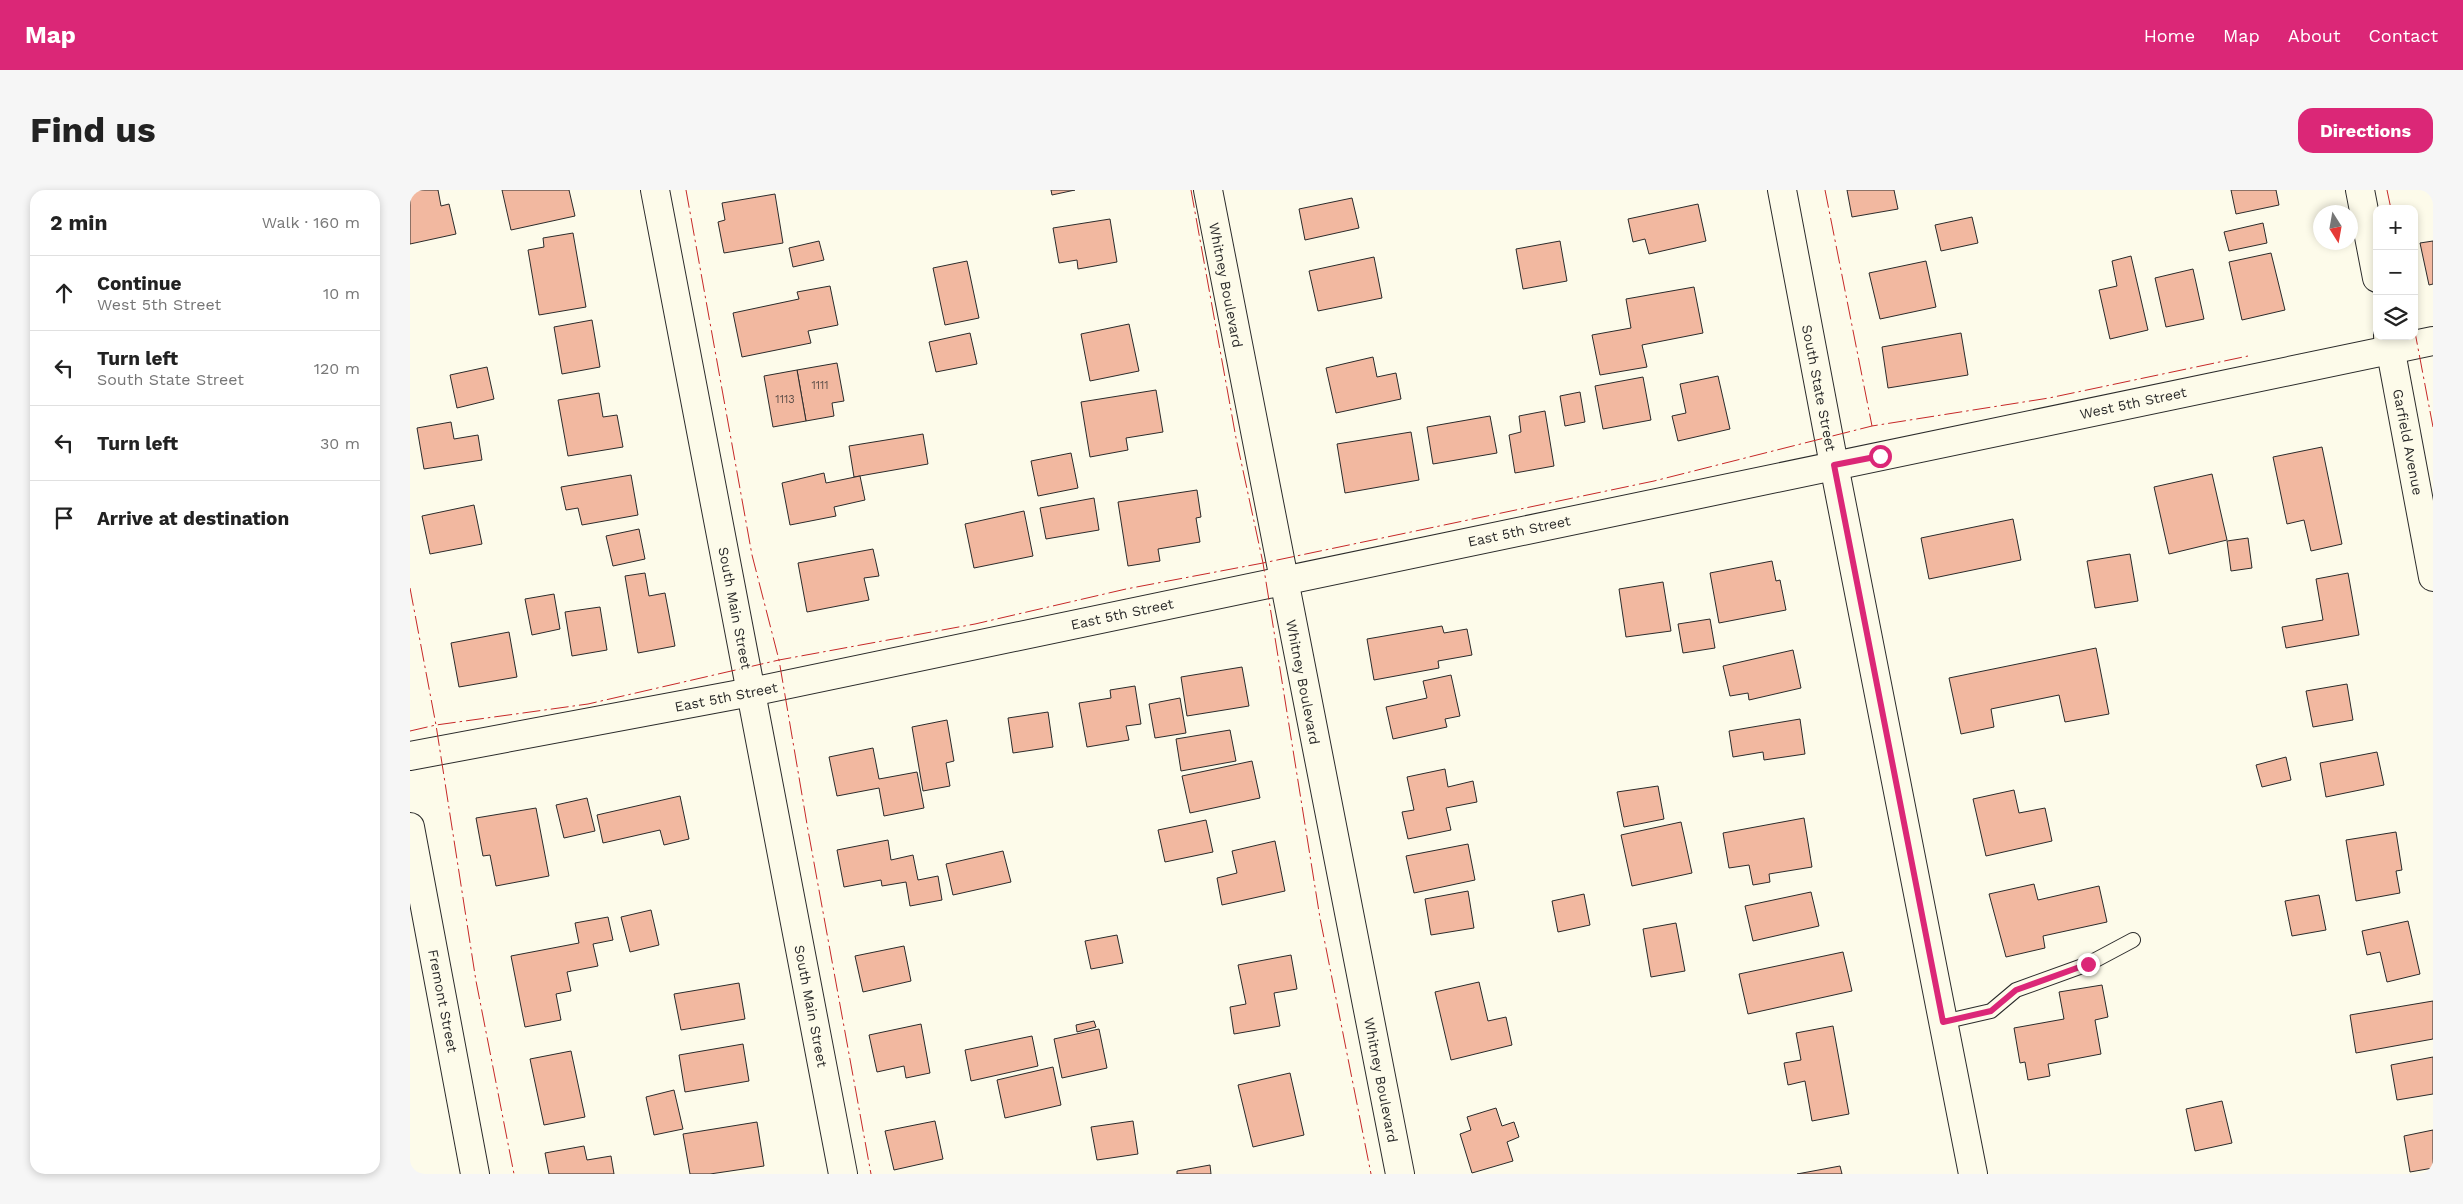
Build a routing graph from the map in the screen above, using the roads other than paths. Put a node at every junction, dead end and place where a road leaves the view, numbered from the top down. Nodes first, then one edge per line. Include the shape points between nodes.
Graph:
1 (655, 190) edge
2 (1208, 190) edge
3 (1782, 190) edge
4 (2360, 190) edge
5 (2373, 257) edge
6 (2433, 342) edge
7 (2389, 343) edge
8 (1834, 465) junction
9 (2433, 577) edge
10 (1283, 580) junction
11 (751, 692) junction
12 (410, 756) edge
13 (410, 827) edge
14 (2133, 940) dead end
15 (1943, 1022) junction
16 (475, 1174) edge
17 (844, 1174) edge
18 (1400, 1174) edge
19 (1973, 1174) edge

1 - 11 street, South Main Street
2 - 10 street, Whitney Boulevard
3 - 8 street, South State Street
4 - 5 street
6 - 7 street, West 5th Street
7 - 8 street, West 5th Street
7 - 9 street, Garfield Avenue
8 - 10 street, East 5th Street
8 - 15 street, South State Street
10 - 11 street, East 5th Street
10 - 18 street, Whitney Boulevard
11 - 12 street, East 5th Street
11 - 17 street, South Main Street
13 - 16 street, Fremont Street
14 - 15 lane via 2088,964 2016,990 1991,1011
15 - 19 street, South State Street

